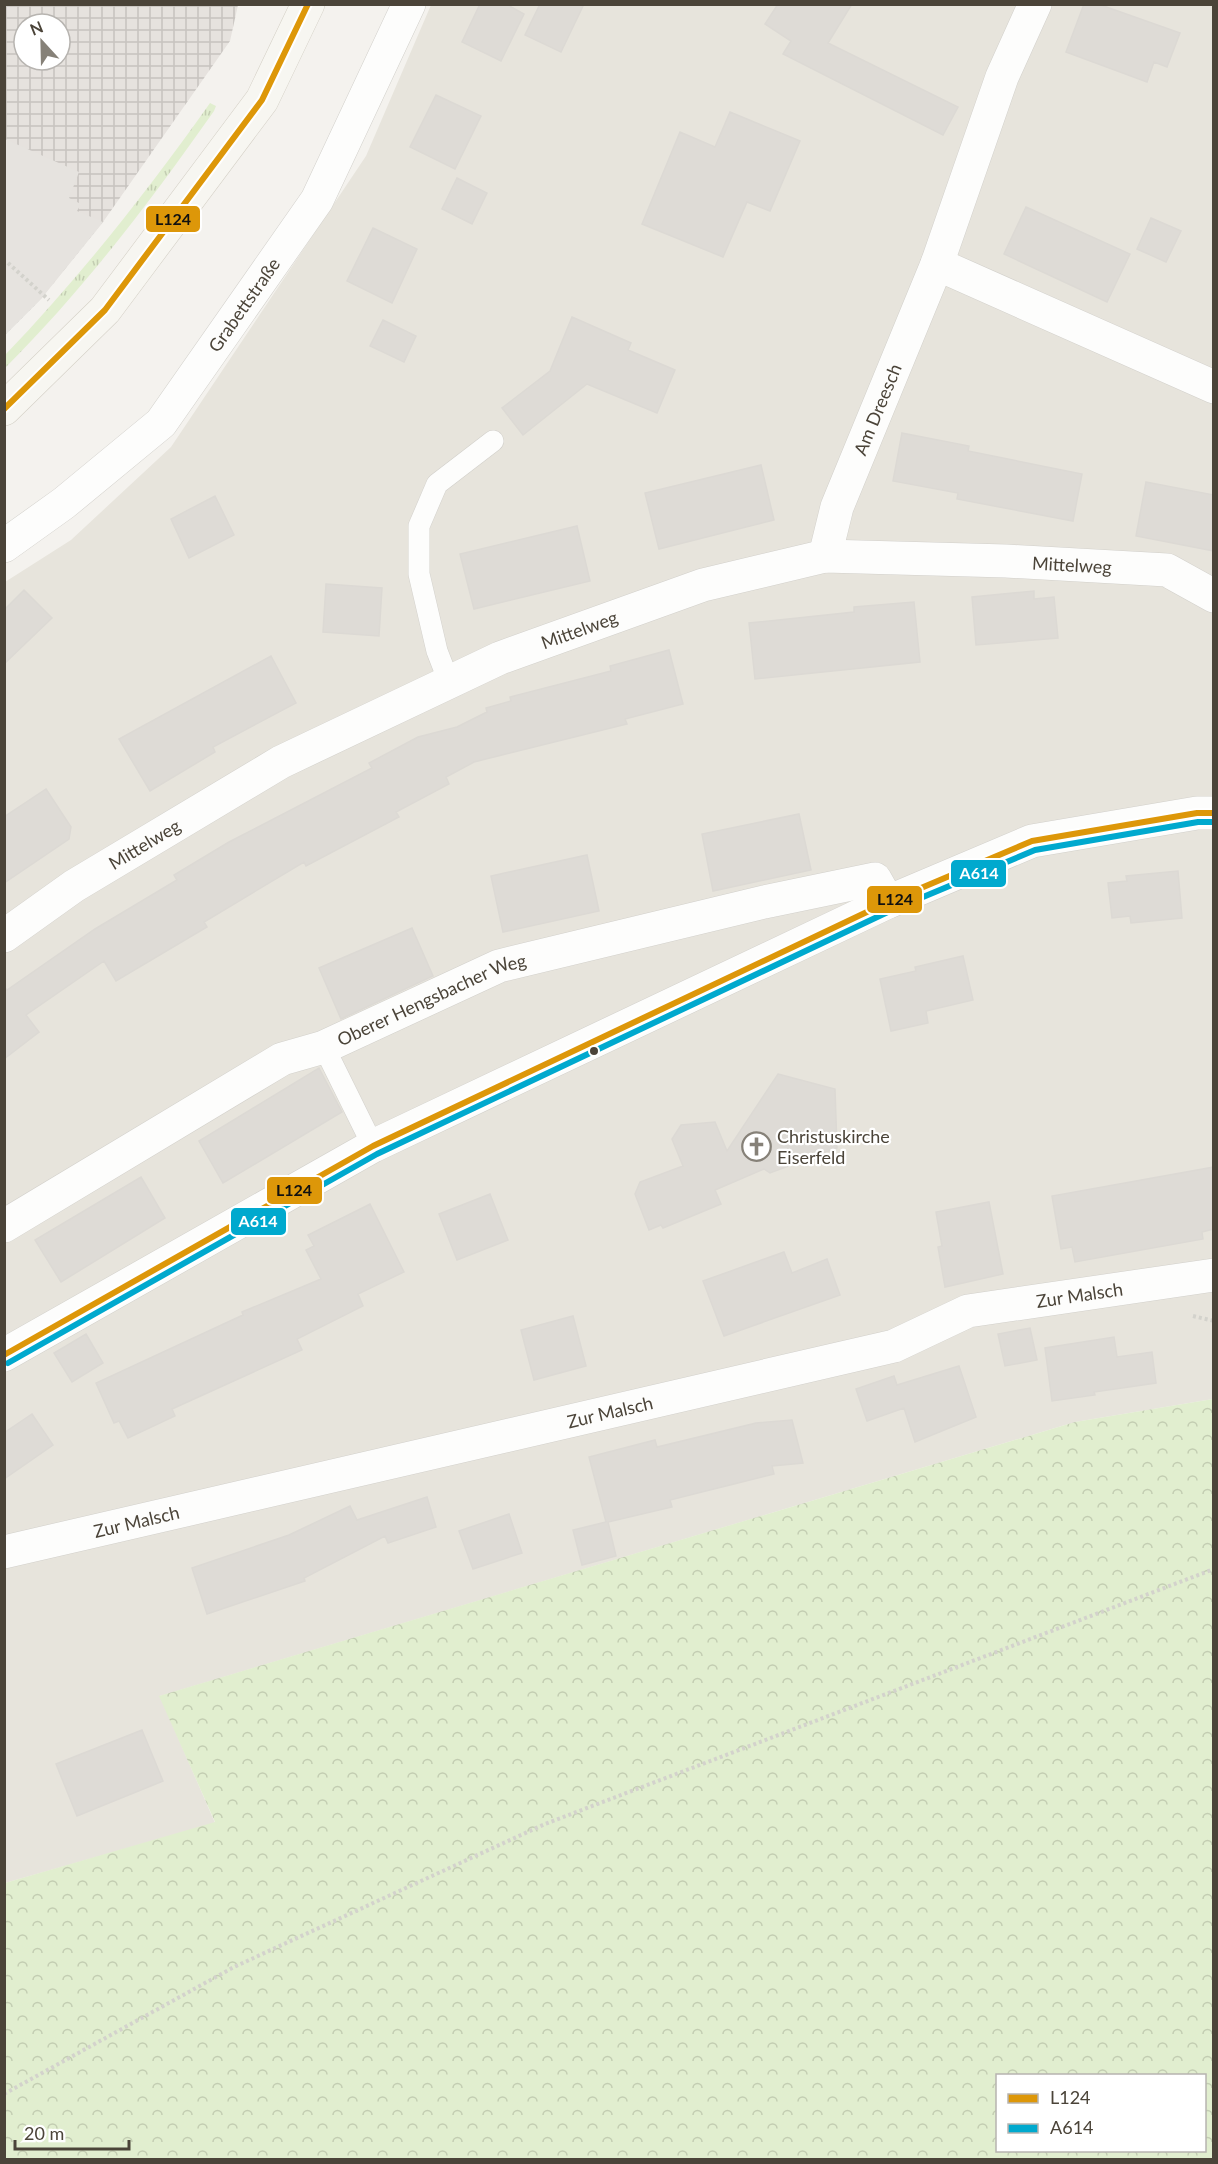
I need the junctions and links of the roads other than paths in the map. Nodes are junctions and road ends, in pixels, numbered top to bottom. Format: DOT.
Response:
graph roads {
  1 [pos="308,4"];
  2 [pos="409,4"];
  3 [pos="1035,4"];
  4 [pos="937,264"];
  5 [pos="1214,387"];
  6 [pos="4,409"];
  7 [pos="493,441"];
  8 [pos="4,546"];
  9 [pos="825,556"];
  10 [pos="1214,596"];
  11 [pos="449,682"];
  12 [pos="1214,813"];
  13 [pos="888,902"];
  14 [pos="4,936"];
  15 [pos="324,1047"];
  16 [pos="373,1146"];
  17 [pos="4,1226"];
  18 [pos="1214,1275"];
  19 [pos="4,1355"];
  20 [pos="4,1552"];
  1 -- 6 [label="main road"];
  2 -- 8 [label="street, Grabettstraße"];
  3 -- 4 [label="street, Am Dreesch"];
  4 -- 5 [label="street"];
  4 -- 9 [label="street, Am Dreesch"];
  7 -- 11 [label="lane"];
  9 -- 10 [label="street, Mittelweg"];
  9 -- 11 [label="street, Mittelweg"];
  11 -- 14 [label="street, Mittelweg"];
  12 -- 13 [label="street"];
  13 -- 15 [label="street, Oberer Hengsbacher Weg"];
  13 -- 16 [label="street"];
  15 -- 16 [label="lane"];
  15 -- 17 [label="street, Oberer Hengsbacher Weg"];
  16 -- 19 [label="street"];
  18 -- 20 [label="street, Zur Malsch"];
}
